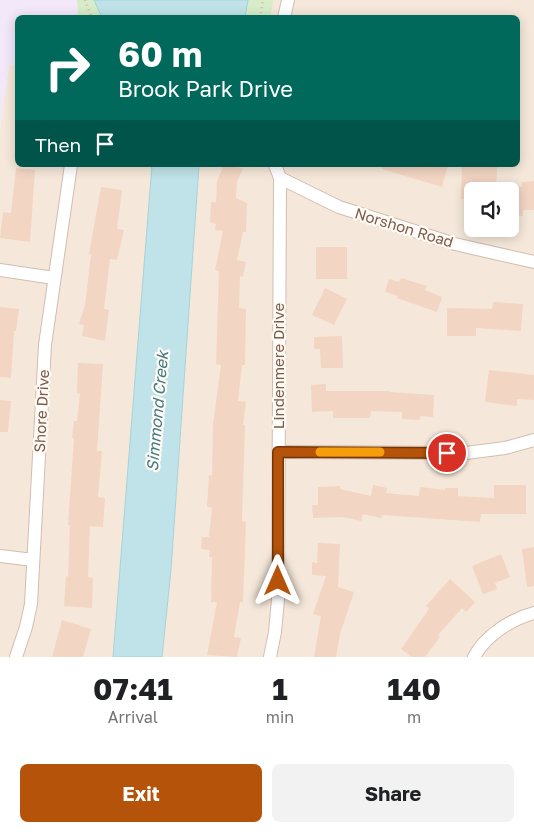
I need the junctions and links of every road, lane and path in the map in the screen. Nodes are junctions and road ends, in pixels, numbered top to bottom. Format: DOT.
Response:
graph roads {
  1 [pos="86,0"];
  2 [pos="264,0"];
  3 [pos="288,0"];
  4 [pos="91,15"];
  5 [pos="261,15"];
  6 [pos="285,15"];
  7 [pos="71,167"];
  8 [pos="276,167"];
  9 [pos="280,178"];
  10 [pos="534,262"];
  11 [pos="0,270"];
  12 [pos="54,278"];
  13 [pos="534,440"];
  14 [pos="278,452"];
  15 [pos="0,556"];
  16 [pos="33,560"];
  17 [pos="534,613"];
  18 [pos="16,657"];
  19 [pos="270,657"];
  20 [pos="474,657"];
  1 -- 4 [label="path"];
  2 -- 5 [label="path"];
  3 -- 6 [label="street"];
  7 -- 12 [label="street, Shore Drive"];
  8 -- 9 [label="street, Lindenmere Drive"];
  9 -- 10 [label="street, Norshon Road"];
  9 -- 14 [label="street, Lindenmere Drive"];
  11 -- 12 [label="street"];
  12 -- 16 [label="street, Shore Drive"];
  13 -- 14 [label="street"];
  14 -- 19 [label="street, Lindenmere Drive"];
  15 -- 16 [label="street"];
  16 -- 18 [label="street, Shore Drive"];
  17 -- 20 [label="street"];
}
